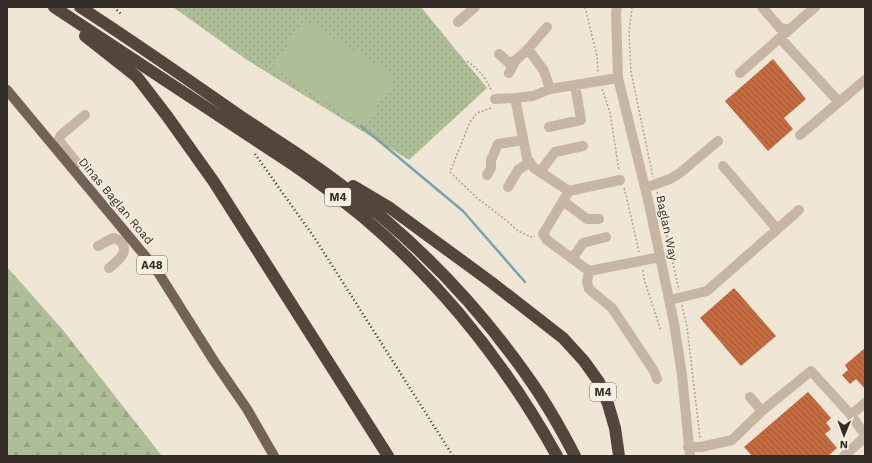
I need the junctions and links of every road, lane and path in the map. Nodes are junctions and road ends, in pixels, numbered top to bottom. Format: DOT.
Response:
graph roads {
  1 [pos="54,7"];
  2 [pos="80,7"];
  3 [pos="475,7"];
  4 [pos="585,7"];
  5 [pos="617,7"];
  6 [pos="632,7"];
  7 [pos="762,7"];
  8 [pos="815,7"];
  9 [pos="459,17"];
  10 [pos="547,27"];
  11 [pos="789,30"];
  12 [pos="780,38"];
  13 [pos="528,49"];
  14 [pos="499,54"];
  15 [pos="516,60"];
  16 [pos="467,61"];
  17 [pos="509,73"];
  18 [pos="740,73"];
  19 [pos="618,78"];
  20 [pos="865,80"];
  21 [pos="599,81"];
  22 [pos="575,85"];
  23 [pos="550,89"];
  24 [pos="7,90"];
  25 [pos="515,98"];
  26 [pos="495,99"];
  27 [pos="839,102"];
  28 [pos="85,115"];
  29 [pos="549,127"];
  30 [pos="800,135"];
  31 [pos="523,140"];
  32 [pos="718,141"];
  33 [pos="583,146"];
  34 [pos="301,156"];
  35 [pos="530,162"];
  36 [pos="723,166"];
  37 [pos="72,168"];
  38 [pos="540,172"];
  39 [pos="487,175"];
  40 [pos="620,180"];
  41 [pos="655,184"];
  42 [pos="508,187"];
  43 [pos="645,188"];
  44 [pos="569,191"];
  45 [pos="563,201"];
  46 [pos="799,210"];
  47 [pos="599,219"];
  48 [pos="777,229"];
  49 [pos="606,237"];
  50 [pos="124,239"];
  51 [pos="98,246"];
  52 [pos="660,257"];
  53 [pos="572,259"];
  54 [pos="642,261"];
  55 [pos="109,268"];
  56 [pos="589,271"];
  57 [pos="681,298"];
  58 [pos="670,300"];
  59 [pos="661,331"];
  60 [pos="657,379"];
  61 [pos="750,397"];
  62 [pos="865,403"];
  63 [pos="762,411"];
  64 [pos="851,415"];
  65 [pos="865,436"];
  66 [pos="701,447"];
  67 [pos="689,451"];
  68 [pos="274,456"];
  69 [pos="388,456"];
  70 [pos="557,456"];
  71 [pos="575,456"];
  72 [pos="619,456"];
  73 [pos="844,456"];
  1 -- 69 [label="highway, M4"];
  1 -- 70 [label="highway, M4"];
  2 -- 34 [label="highway, M4"];
  3 -- 9 [label="street"];
  4 -- 21 [label="path"];
  5 -- 19 [label="street, Baglan Way"];
  6 -- 41 [label="path"];
  7 -- 11 [label="street"];
  8 -- 11 [label="street"];
  10 -- 13 [label="street"];
  11 -- 12 [label="street"];
  12 -- 18 [label="street"];
  12 -- 27 [label="street"];
  13 -- 15 [label="street"];
  13 -- 23 [label="street"];
  14 -- 15 [label="street"];
  15 -- 17 [label="street"];
  16 -- 26 [label="path"];
  19 -- 21 [label="street"];
  19 -- 43 [label="street, Baglan Way"];
  20 -- 27 [label="street"];
  21 -- 22 [label="street"];
  21 -- 40 [label="path"];
  22 -- 23 [label="street"];
  22 -- 29 [label="street"];
  23 -- 25 [label="street"];
  24 -- 37 [label="main road, Dinas Baglan Road / A48"];
  25 -- 26 [label="street"];
  25 -- 31 [label="street"];
  27 -- 30 [label="street"];
  28 -- 37 [label="street"];
  31 -- 35 [label="street"];
  31 -- 39 [label="street"];
  32 -- 41 [label="street"];
  33 -- 38 [label="street"];
  34 -- 71 [label="highway, M4"];
  34 -- 72 [label="highway, M4"];
  35 -- 38 [label="street"];
  35 -- 42 [label="street"];
  36 -- 48 [label="street"];
  37 -- 50 [label="main road, Dinas Baglan Road / A48"];
  38 -- 44 [label="street"];
  40 -- 44 [label="street"];
  40 -- 54 [label="path"];
  41 -- 43 [label="street"];
  41 -- 57 [label="path"];
  43 -- 52 [label="street, Baglan Way"];
  44 -- 45 [label="street"];
  45 -- 47 [label="street"];
  45 -- 53 [label="street"];
  46 -- 48 [label="street"];
  48 -- 57 [label="street"];
  49 -- 53 [label="street"];
  50 -- 51 [label="street"];
  50 -- 55 [label="street"];
  50 -- 68 [label="main road, Dinas Baglan Road / A48"];
  52 -- 54 [label="street"];
  52 -- 58 [label="street, Baglan Way"];
  53 -- 56 [label="street"];
  54 -- 56 [label="street"];
  54 -- 59 [label="path"];
  56 -- 60 [label="street"];
  57 -- 58 [label="street"];
  57 -- 66 [label="path"];
  58 -- 67 [label="street, Baglan Way"];
  61 -- 63 [label="street"];
  62 -- 64 [label="street"];
  63 -- 64 [label="street"];
  63 -- 66 [label="street"];
  64 -- 65 [label="street"];
  65 -- 73 [label="street"];
  66 -- 67 [label="street"];
}
